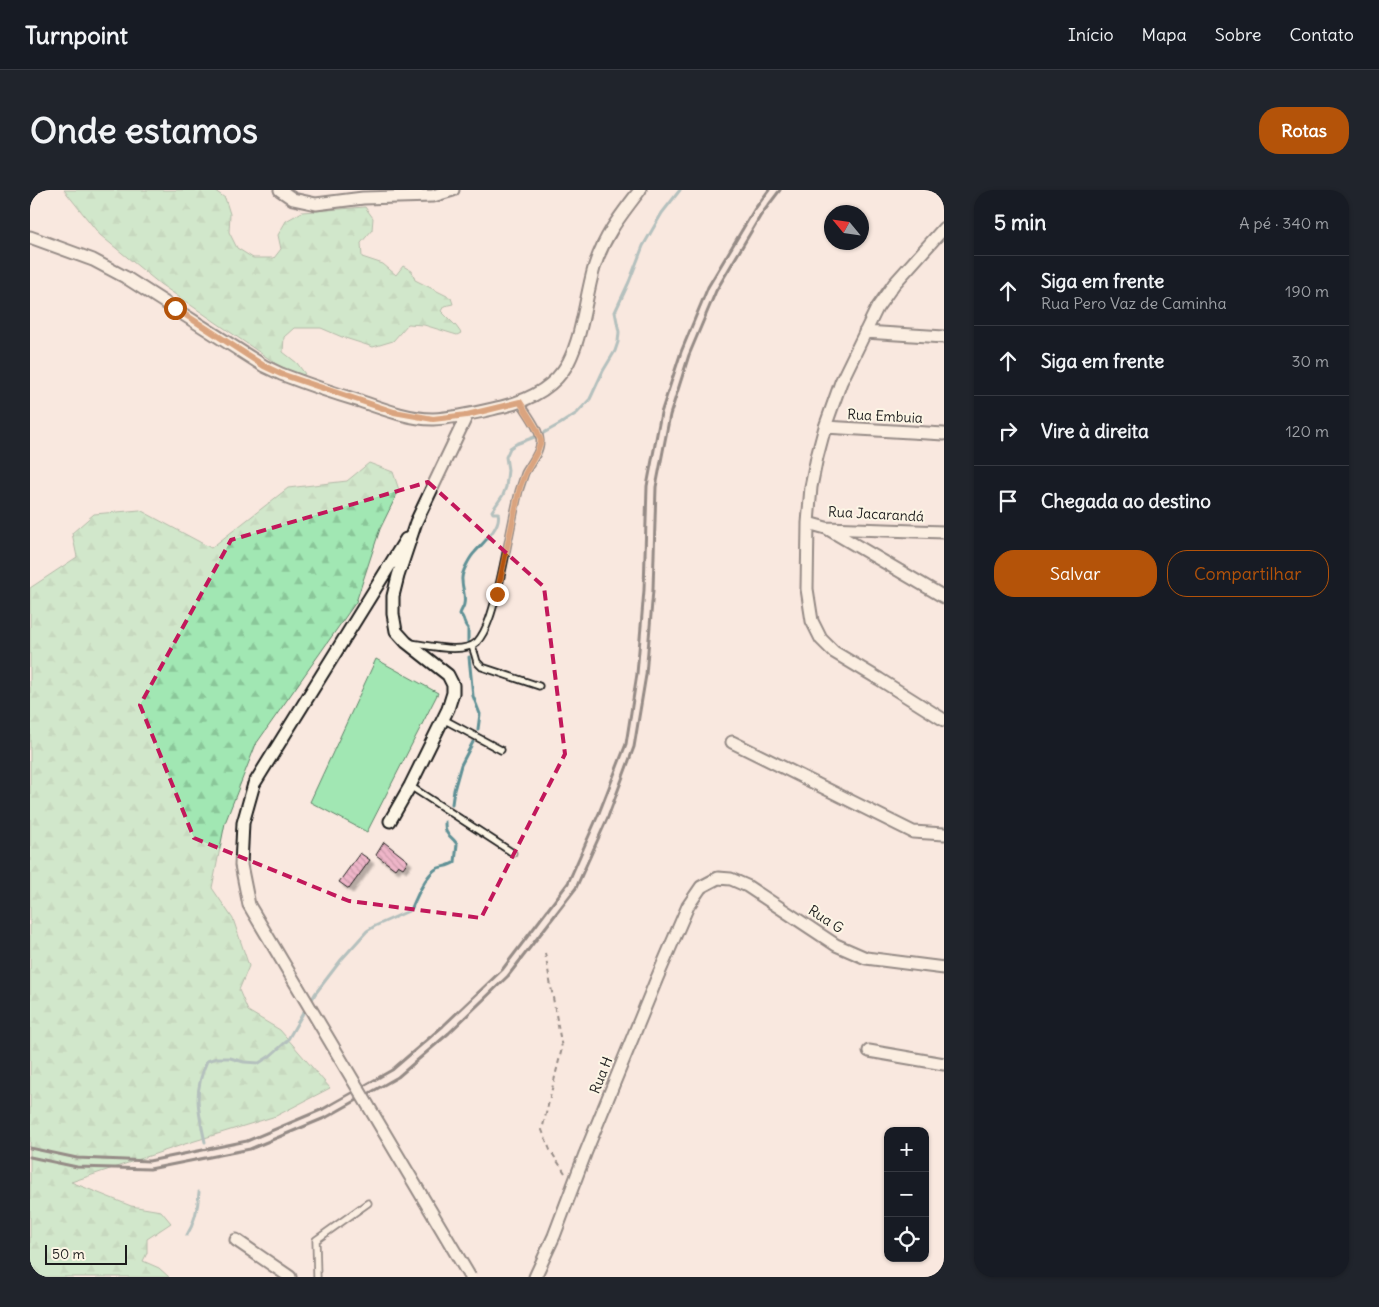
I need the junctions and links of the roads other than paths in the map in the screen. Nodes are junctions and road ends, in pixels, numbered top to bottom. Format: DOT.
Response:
graph roads {
  1 [pos="280,190"];
  2 [pos="453,190"];
  3 [pos="640,190"];
  4 [pos="366,194"];
  5 [pos="943,230"];
  6 [pos="30,237"];
  7 [pos="865,332"];
  8 [pos="944,336"];
  9 [pos="520,402"];
  10 [pos="467,415"];
  11 [pos="825,427"];
  12 [pos="944,434"];
  13 [pos="416,522"];
  14 [pos="808,523"];
  15 [pos="826,528"];
  16 [pos="944,532"];
  17 [pos="944,597"];
  18 [pos="406,642"];
  19 [pos="472,646"];
  20 [pos="539,686"];
  21 [pos="443,719"];
  22 [pos="944,720"];
  23 [pos="732,742"];
  24 [pos="500,750"];
  25 [pos="410,786"];
  26 [pos="390,822"];
  27 [pos="944,834"];
  28 [pos="513,853"];
  29 [pos="702,887"];
  30 [pos="944,968"];
  31 [pos="869,1051"];
  32 [pos="944,1064"];
  33 [pos="368,1203"];
  34 [pos="236,1240"];
  35 [pos="290,1277"];
  36 [pos="317,1277"];
  37 [pos="470,1277"];
  38 [pos="535,1277"];
  1 -- 4 [label="street"];
  2 -- 4 [label="street"];
  3 -- 9 [label="street"];
  5 -- 7 [label="street"];
  6 -- 10 [label="street"];
  7 -- 8 [label="street"];
  7 -- 11 [label="street"];
  9 -- 10 [label="street"];
  9 -- 19 [label="lane"];
  10 -- 13 [label="street"];
  11 -- 12 [label="street, Rua Embuia"];
  11 -- 14 [label="street"];
  13 -- 18 [label="street"];
  13 -- 37 [label="street, bridge"];
  14 -- 15 [label="street, Rua Jacarandá"];
  14 -- 22 [label="street"];
  15 -- 16 [label="street, Rua Jacarandá"];
  15 -- 17 [label="street"];
  18 -- 19 [label="lane"];
  18 -- 21 [label="street"];
  19 -- 20 [label="lane"];
  21 -- 24 [label="lane"];
  21 -- 25 [label="street"];
  23 -- 27 [label="street"];
  25 -- 26 [label="street"];
  25 -- 28 [label="lane"];
  29 -- 30 [label="street, Rua G"];
  29 -- 38 [label="street, Rua H"];
  31 -- 32 [label="street"];
  33 -- 36 [label="lane"];
  34 -- 35 [label="street"];
}
